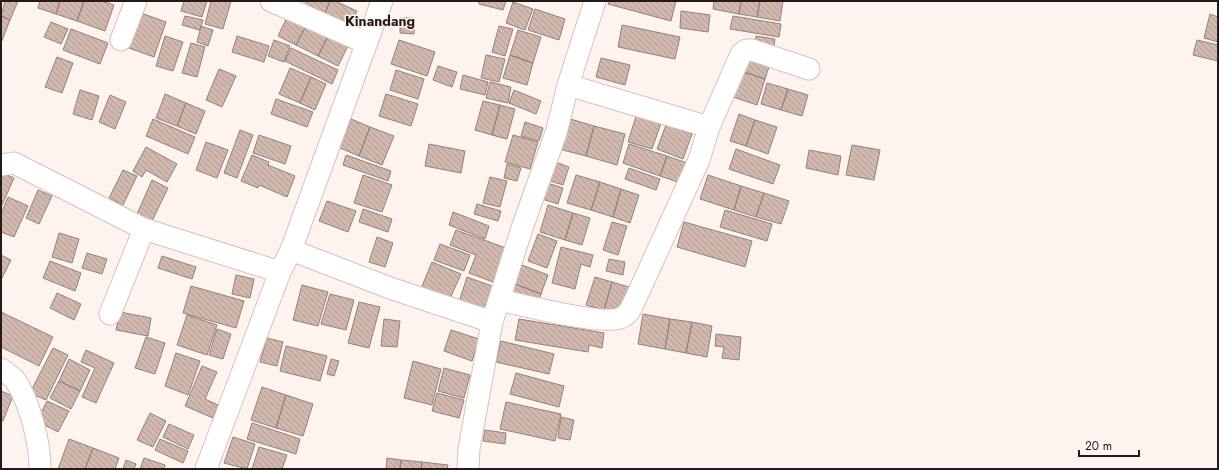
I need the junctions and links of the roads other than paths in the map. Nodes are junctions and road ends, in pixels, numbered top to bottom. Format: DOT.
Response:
graph roads {
  1 [pos="136,1"];
  2 [pos="271,1"];
  3 [pos="382,1"];
  4 [pos="595,1"];
  5 [pos="121,40"];
  6 [pos="366,43"];
  7 [pos="809,69"];
  8 [pos="568,85"];
  9 [pos="709,127"];
  10 [pos="1,165"];
  11 [pos="144,229"];
  12 [pos="291,250"];
  13 [pos="280,272"];
  14 [pos="500,300"];
  15 [pos="110,314"];
  16 [pos="492,322"];
  17 [pos="1,368"];
  18 [pos="40,469"];
  19 [pos="206,469"];
  20 [pos="468,469"];
  1 -- 5 [label="street"];
  2 -- 6 [label="street"];
  3 -- 6 [label="street"];
  4 -- 8 [label="street"];
  6 -- 12 [label="street"];
  7 -- 9 [label="street"];
  8 -- 9 [label="street"];
  8 -- 14 [label="street"];
  9 -- 14 [label="street"];
  10 -- 11 [label="street"];
  11 -- 13 [label="street"];
  11 -- 15 [label="street"];
  12 -- 13 [label="street"];
  12 -- 16 [label="street"];
  13 -- 19 [label="street"];
  14 -- 16 [label="street"];
  16 -- 20 [label="street"];
  17 -- 18 [label="street"];
}
